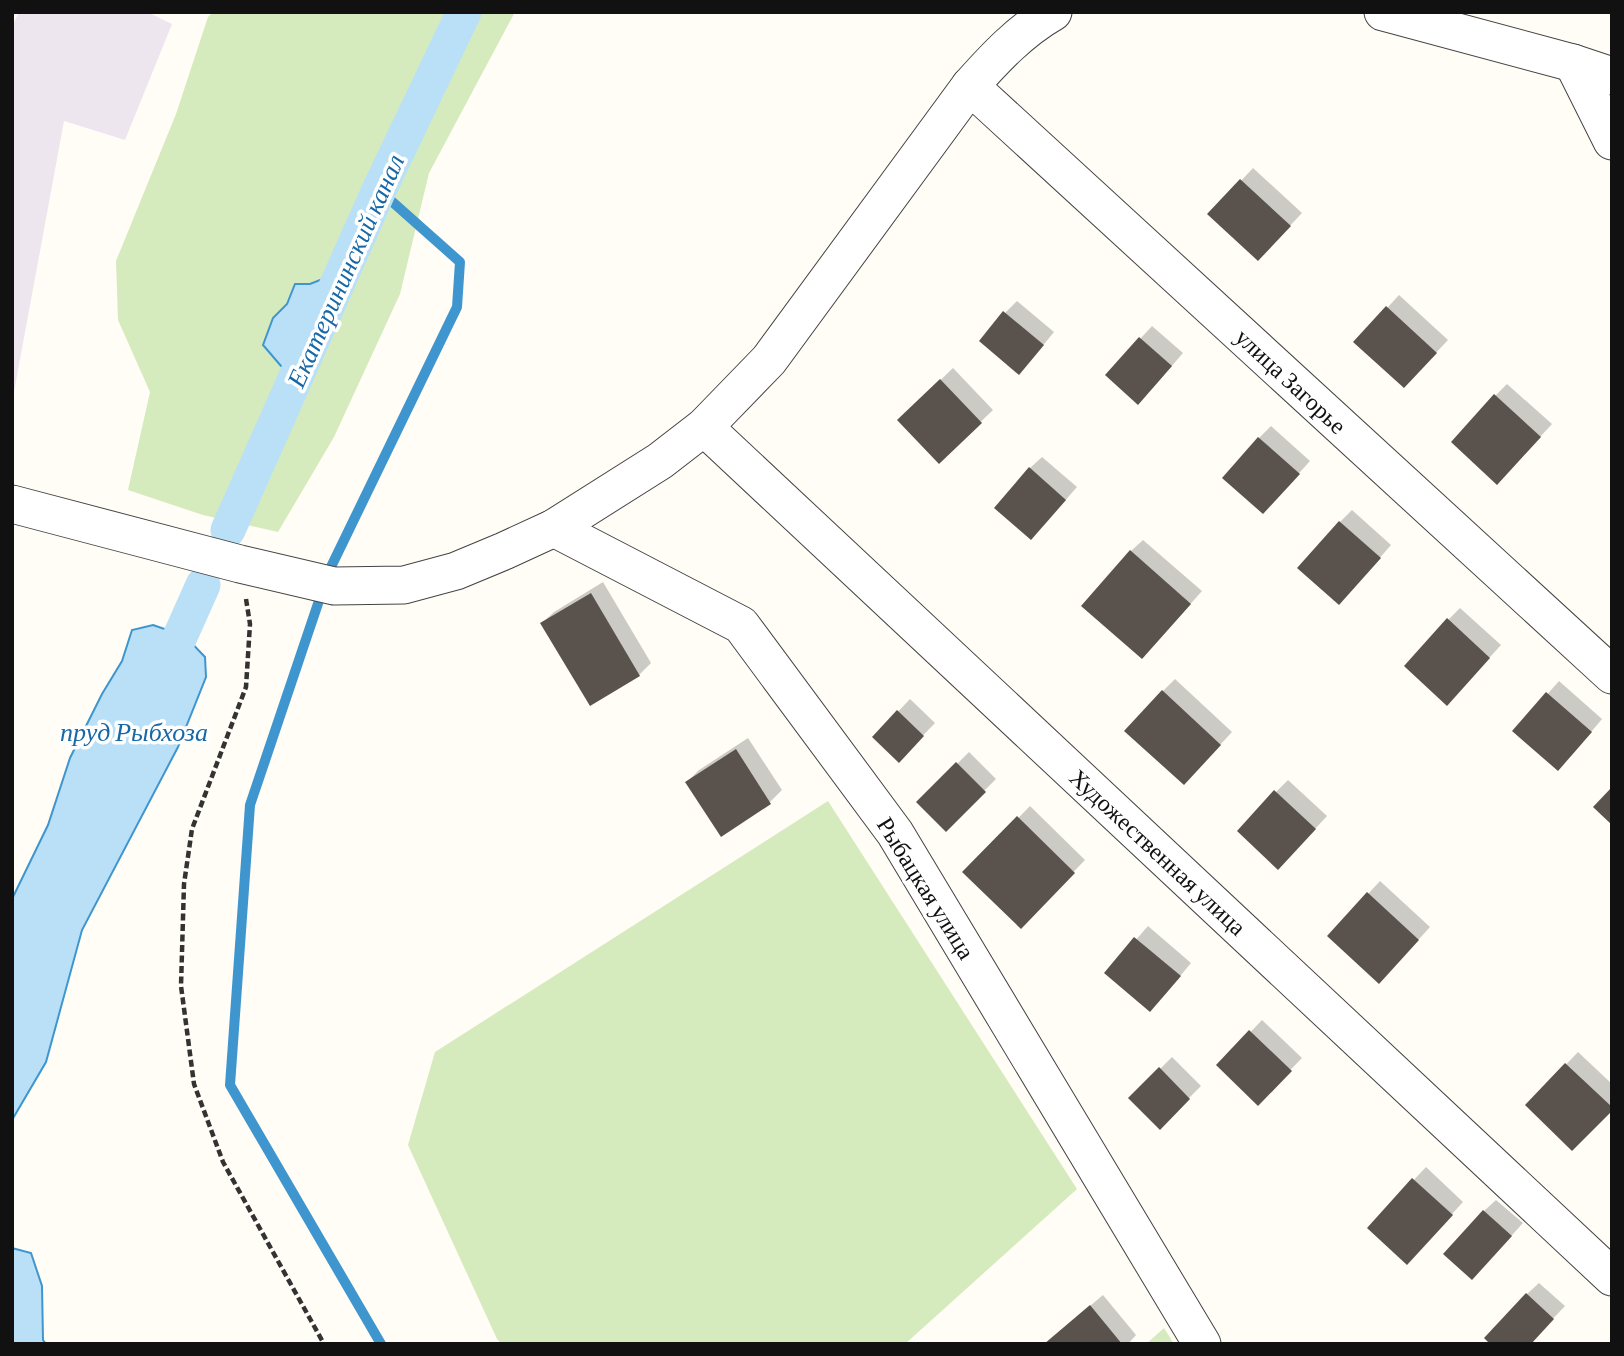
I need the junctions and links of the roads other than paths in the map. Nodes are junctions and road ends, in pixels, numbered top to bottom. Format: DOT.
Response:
graph roads {
  1 [pos="1053,12"];
  2 [pos="1383,12"];
  3 [pos="1573,63"];
  4 [pos="1612,76"];
  5 [pos="970,86"];
  6 [pos="1612,141"];
  7 [pos="704,427"];
  8 [pos="12,504"];
  9 [pos="555,528"];
  10 [pos="1612,675"];
  11 [pos="1612,1277"];
  12 [pos="1202,1344"];
  1 -- 5 [label="street"];
  2 -- 3 [label="street"];
  3 -- 4 [label="street"];
  3 -- 6 [label="street"];
  5 -- 7 [label="street"];
  5 -- 10 [label="street, улица Загорье"];
  7 -- 9 [label="street"];
  7 -- 11 [label="street, Художественная улица"];
  8 -- 9 [label="street"];
  9 -- 12 [label="street, Рыбацкая улица"];
}
